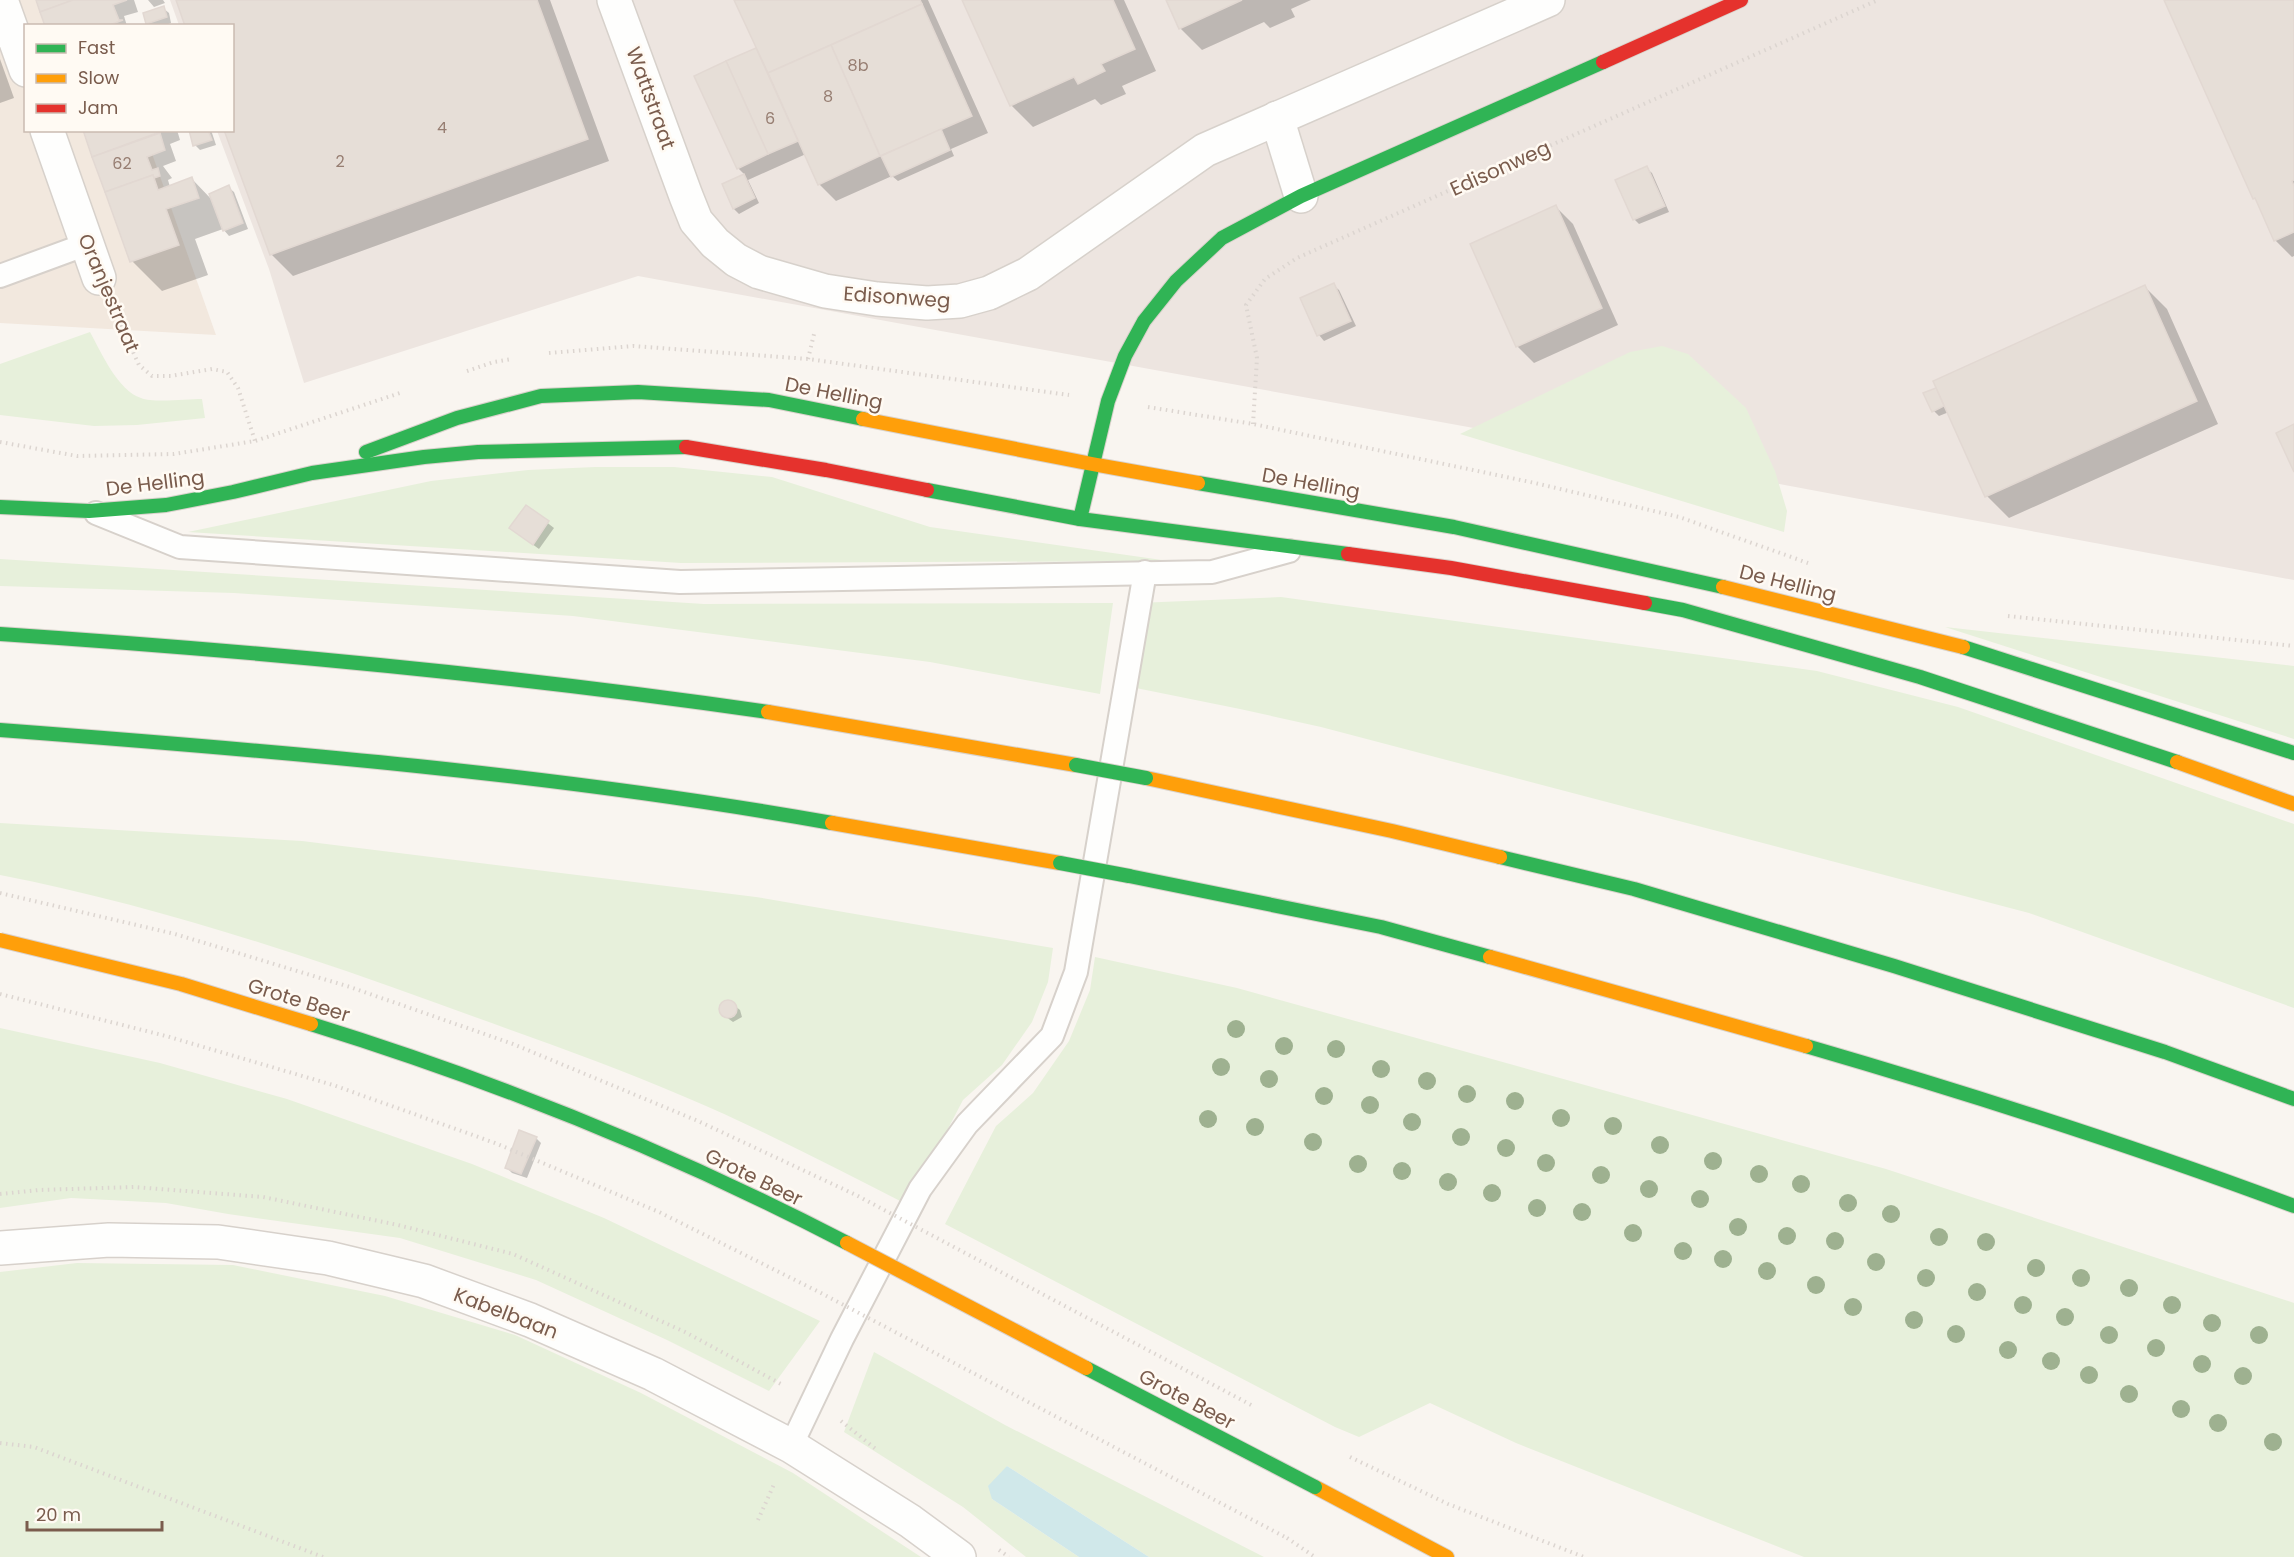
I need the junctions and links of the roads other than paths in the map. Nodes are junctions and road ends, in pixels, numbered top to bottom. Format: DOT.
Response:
graph roads {
  1 [pos="1,0"];
  2 [pos="614,0"];
  3 [pos="1548,0"];
  4 [pos="1741,0"];
  5 [pos="24,64"];
  6 [pos="1276,118"];
  7 [pos="48,132"];
  8 [pos="1301,195"];
  9 [pos="686,196"];
  10 [pos="87,244"];
  11 [pos="0,276"];
  12 [pos="99,278"];
  13 [pos="1092,464"];
  14 [pos="312,473"];
  15 [pos="0,507"];
  16 [pos="89,511"];
  17 [pos="1080,519"];
  18 [pos="1302,548"];
  19 [pos="1145,572"];
  20 [pos="0,634"];
  21 [pos="0,730"];
  22 [pos="2294,753"];
  23 [pos="2294,804"];
  24 [pos="0,940"];
  25 [pos="2294,1099"];
  26 [pos="2294,1206"];
  27 [pos="0,1248"];
  28 [pos="791,1446"];
  29 [pos="959,1557"];
  30 [pos="1447,1557"];
  1 -- 5 [label="street"];
  2 -- 9 [label="street, Wattstraat"];
  3 -- 6 [label="street, Edisonweg"];
  4 -- 8 [label="main road"];
  6 -- 8 [label="street"];
  6 -- 9 [label="street, Edisonweg"];
  7 -- 10 [label="street, Oranjestraat"];
  8 -- 13 [label="main road"];
  10 -- 11 [label="lane"];
  10 -- 12 [label="street, Oranjestraat"];
  13 -- 14 [label="main road, De Helling"];
  13 -- 17 [label="main road"];
  13 -- 22 [label="main road, De Helling"];
  14 -- 16 [label="main road, De Helling"];
  14 -- 17 [label="main road, De Helling"];
  15 -- 16 [label="main road, De Helling"];
  16 -- 19 [label="lane"];
  17 -- 18 [label="main road, De Helling"];
  18 -- 19 [label="lane"];
  18 -- 23 [label="main road, De Helling"];
  19 -- 28 [label="lane"];
  20 -- 25 [label="main road, bridge"];
  21 -- 26 [label="main road, bridge"];
  24 -- 30 [label="main road, Grote Beer, bridge"];
  27 -- 28 [label="street, Kabelbaan"];
  28 -- 29 [label="street, Kabelbaan"];
}
